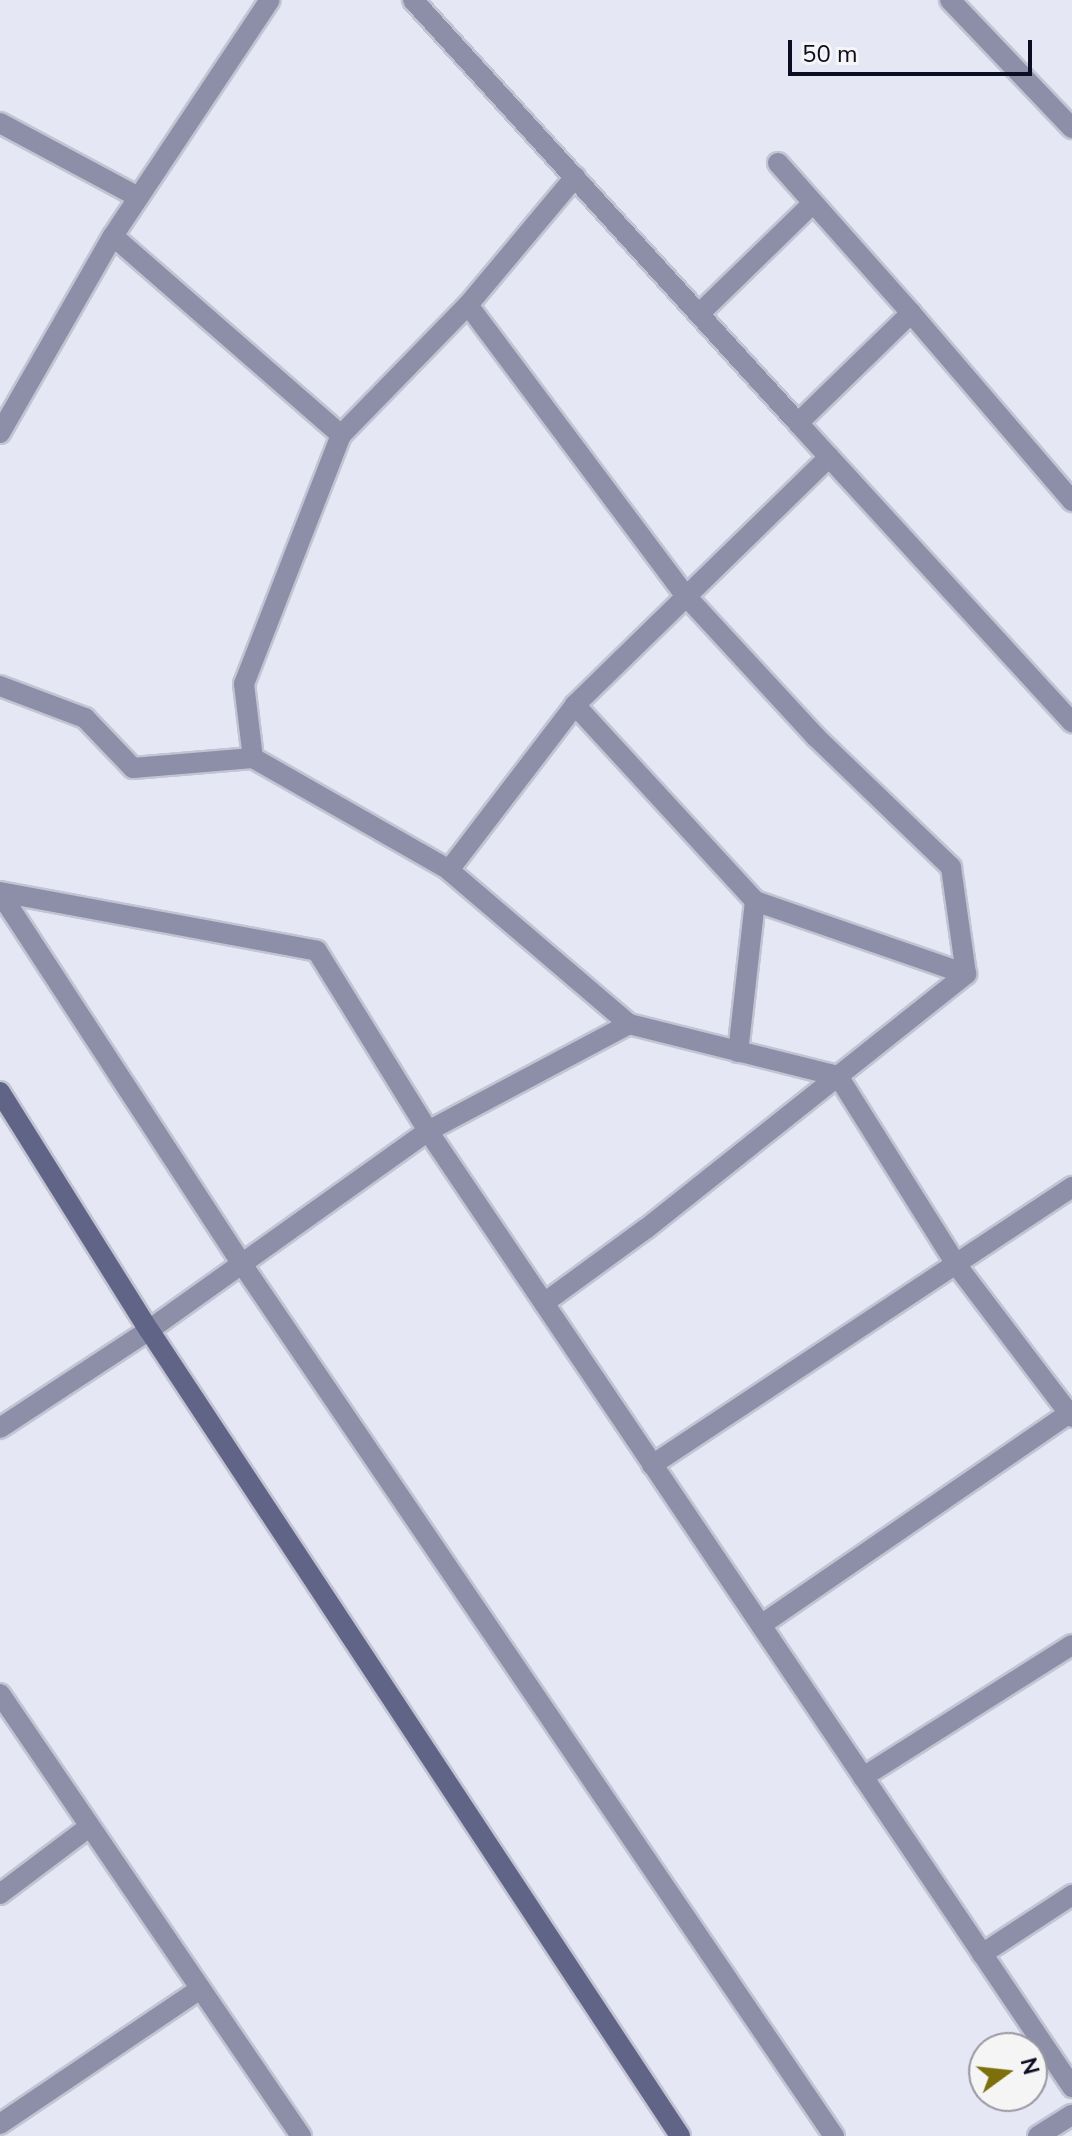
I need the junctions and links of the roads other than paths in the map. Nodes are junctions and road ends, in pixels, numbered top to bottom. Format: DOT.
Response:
graph roads {
  1 [pos="270,0"];
  2 [pos="413,0"];
  3 [pos="950,0"];
  4 [pos="0,123"];
  5 [pos="1072,128"];
  6 [pos="778,163"];
  7 [pos="575,177"];
  8 [pos="138,197"];
  9 [pos="813,203"];
  10 [pos="113,236"];
  11 [pos="468,305"];
  12 [pos="911,313"];
  13 [pos="699,314"];
  14 [pos="798,423"];
  15 [pos="0,433"];
  16 [pos="341,435"];
  17 [pos="829,457"];
  18 [pos="1072,501"];
  19 [pos="685,595"];
  20 [pos="0,686"];
  21 [pos="575,705"];
  22 [pos="1072,722"];
  23 [pos="253,758"];
  24 [pos="449,870"];
  25 [pos="0,892"];
  26 [pos="755,901"];
  27 [pos="966,974"];
  28 [pos="629,1024"];
  29 [pos="738,1052"];
  30 [pos="838,1076"];
  31 [pos="0,1092"];
  32 [pos="428,1131"];
  33 [pos="1072,1187"];
  34 [pos="242,1264"];
  35 [pos="958,1267"];
  36 [pos="544,1303"];
  37 [pos="149,1330"];
  38 [pos="1071,1414"];
  39 [pos="0,1428"];
  40 [pos="652,1465"];
  41 [pos="761,1625"];
  42 [pos="1072,1645"];
  43 [pos="0,1694"];
  44 [pos="863,1777"];
  45 [pos="89,1827"];
  46 [pos="0,1894"];
  47 [pos="1072,1895"];
  48 [pos="982,1954"];
  49 [pos="200,1989"];
  50 [pos="1072,2087"];
  51 [pos="1072,2115"];
  52 [pos="0,2124"];
  53 [pos="301,2136"];
  54 [pos="680,2136"];
  55 [pos="834,2136"];
  56 [pos="1038,2136"];
  1 -- 8 [label="street"];
  2 -- 7 [label="street"];
  3 -- 5 [label="street"];
  4 -- 8 [label="street"];
  6 -- 9 [label="street"];
  7 -- 11 [label="street"];
  7 -- 13 [label="street"];
  8 -- 10 [label="street"];
  9 -- 12 [label="street"];
  9 -- 13 [label="street"];
  10 -- 15 [label="street"];
  10 -- 16 [label="street"];
  11 -- 16 [label="street"];
  11 -- 19 [label="street"];
  12 -- 14 [label="street"];
  12 -- 18 [label="street"];
  13 -- 14 [label="street"];
  14 -- 17 [label="street"];
  16 -- 23 [label="street"];
  17 -- 19 [label="street"];
  17 -- 22 [label="street"];
  19 -- 21 [label="street"];
  19 -- 27 [label="street"];
  20 -- 23 [label="street"];
  21 -- 24 [label="street"];
  21 -- 26 [label="street"];
  23 -- 24 [label="street"];
  24 -- 28 [label="street"];
  25 -- 32 [label="street"];
  25 -- 34 [label="street"];
  26 -- 27 [label="street"];
  26 -- 29 [label="street"];
  27 -- 30 [label="street"];
  28 -- 29 [label="street"];
  28 -- 32 [label="street"];
  29 -- 30 [label="street"];
  30 -- 35 [label="street"];
  30 -- 36 [label="street"];
  31 -- 37 [label="street"];
  32 -- 34 [label="street"];
  32 -- 36 [label="street"];
  33 -- 35 [label="street"];
  34 -- 37 [label="street"];
  34 -- 55 [label="street"];
  35 -- 38 [label="street"];
  35 -- 40 [label="street"];
  36 -- 40 [label="street"];
  37 -- 39 [label="street"];
  37 -- 54 [label="street"];
  38 -- 41 [label="street"];
  40 -- 41 [label="street"];
  41 -- 44 [label="street"];
  42 -- 44 [label="street"];
  43 -- 45 [label="street"];
  44 -- 48 [label="street"];
  45 -- 46 [label="street"];
  45 -- 49 [label="street"];
  47 -- 48 [label="street"];
  48 -- 50 [label="street"];
  49 -- 52 [label="street"];
  49 -- 53 [label="street"];
  51 -- 56 [label="street"];
}
